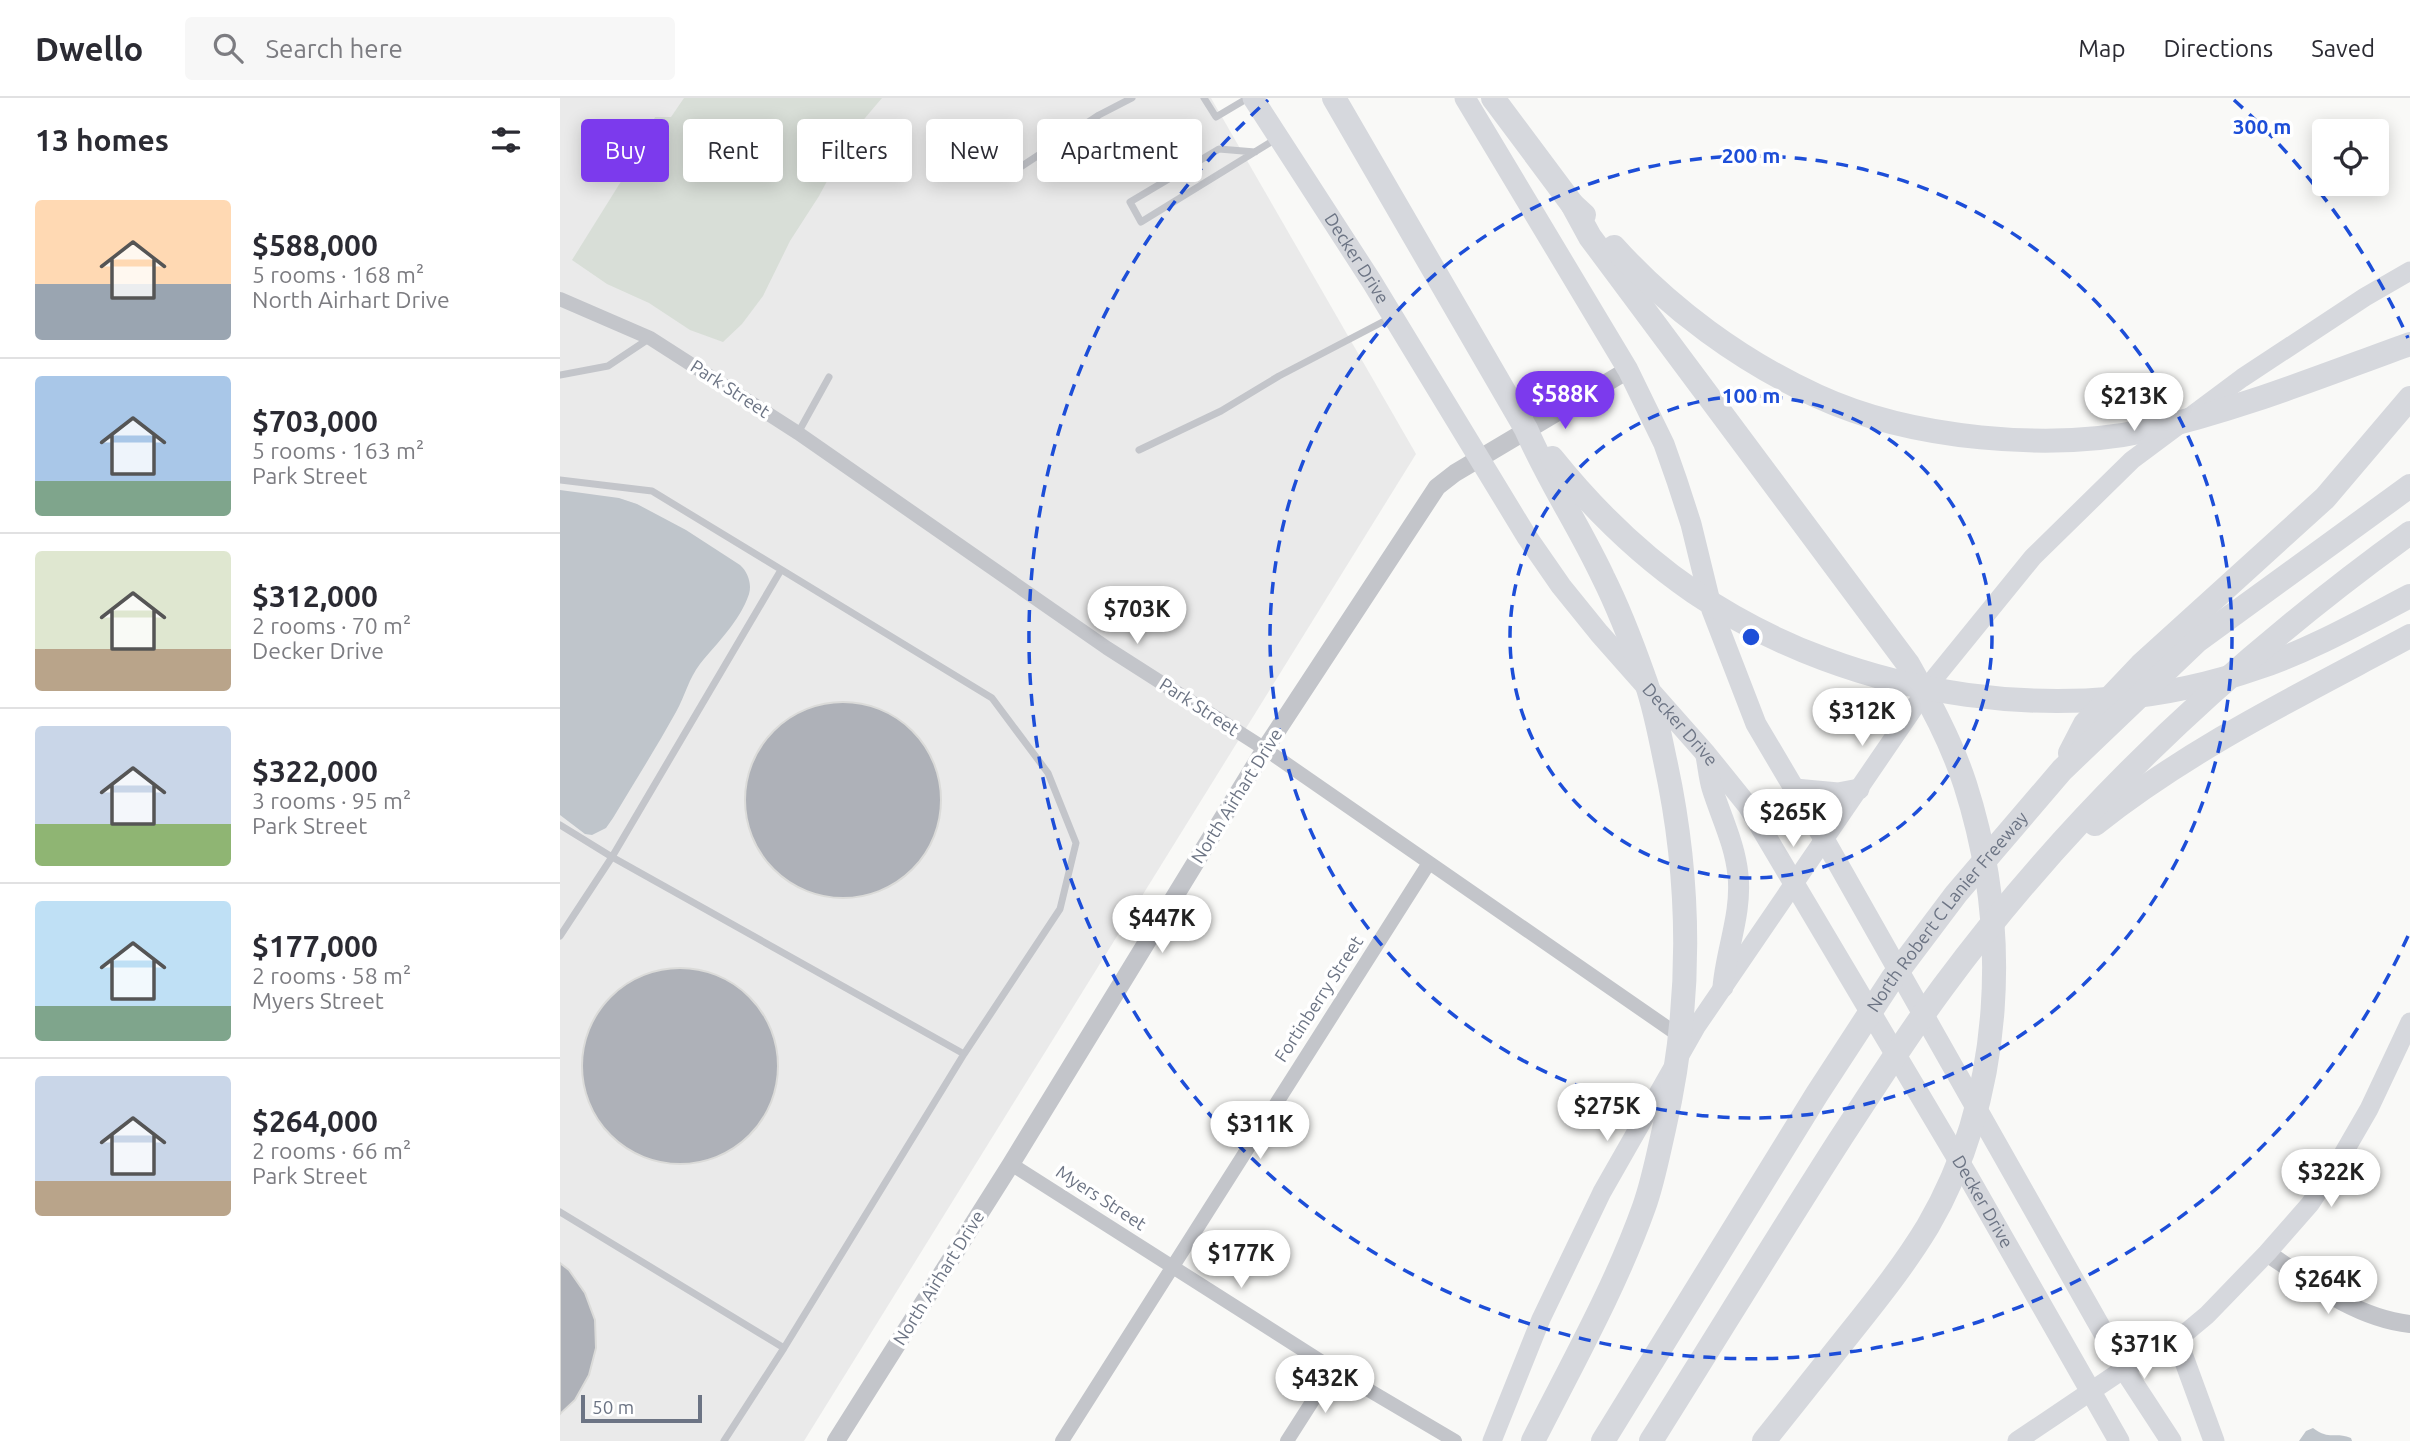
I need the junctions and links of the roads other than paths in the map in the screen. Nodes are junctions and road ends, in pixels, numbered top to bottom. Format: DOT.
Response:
graph roads {
  1 [pos="1132,98"];
  2 [pos="1203,98"];
  3 [pos="1250,98"];
  4 [pos="1334,98"];
  5 [pos="1465,98"];
  6 [pos="1493,98"];
  7 [pos="1278,139"];
  8 [pos="1255,152"];
  9 [pos="1023,165"];
  10 [pos="1572,204"];
  11 [pos="2410,271"];
  12 [pos="560,299"];
  13 [pos="1392,317"];
  14 [pos="650,338"];
  15 [pos="2410,344"];
  16 [pos="1628,370"];
  17 [pos="560,375"];
  18 [pos="828,377"];
  19 [pos="2410,398"];
  20 [pos="1526,429"];
  21 [pos="798,433"];
  22 [pos="1139,450"];
  23 [pos="1482,460"];
  24 [pos="560,480"];
  25 [pos="2410,486"];
  26 [pos="2410,533"];
  27 [pos="781,570"];
  28 [pos="2410,596"];
  29 [pos="2410,636"];
  30 [pos="1265,750"];
  31 [pos="1706,754"];
  32 [pos="2062,769"];
  33 [pos="1795,789"];
  34 [pos="1859,789"];
  35 [pos="560,825"];
  36 [pos="1825,839"];
  37 [pos="612,857"];
  38 [pos="1429,863"];
  39 [pos="2040,868"];
  40 [pos="1794,882"];
  41 [pos="560,936"];
  42 [pos="1723,987"];
  43 [pos="2410,1022"];
  44 [pos="1688,1042"];
  45 [pos="964,1054"];
  46 [pos="1012,1164"];
  47 [pos="560,1212"];
  48 [pos="2267,1253"];
  49 [pos="1171,1267"];
  50 [pos="2410,1324"];
  51 [pos="2177,1340"];
  52 [pos="784,1348"];
  53 [pos="1333,1369"];
  54 [pos="2124,1369"];
  55 [pos="2091,1392"];
  56 [pos="724,1441"];
  57 [pos="836,1441"];
  58 [pos="1062,1441"];
  59 [pos="1287,1441"];
  60 [pos="1455,1441"];
  61 [pos="1492,1441"];
  62 [pos="1533,1441"];
  63 [pos="1603,1441"];
  64 [pos="1651,1441"];
  65 [pos="1764,1441"];
  66 [pos="2017,1441"];
  67 [pos="2119,1441"];
  68 [pos="2172,1441"];
  69 [pos="2214,1441"];
  1 -- 9 [label="lane"];
  2 -- 3 [label="lane"];
  3 -- 7 [label="main road, Decker Drive"];
  4 -- 20 [label="highway"];
  5 -- 16 [label="main road"];
  6 -- 10 [label="highway"];
  7 -- 8 [label="lane"];
  7 -- 13 [label="main road, Decker Drive"];
  8 -- 8 [label="lane"];
  10 -- 15 [label="highway"];
  10 -- 65 [label="highway"];
  11 -- 34 [label="main road"];
  12 -- 14 [label="street, Park Street"];
  13 -- 22 [label="lane"];
  13 -- 23 [label="main road, Decker Drive"];
  14 -- 17 [label="lane"];
  14 -- 21 [label="street, Park Street"];
  16 -- 23 [label="street, North Airhart Drive"];
  16 -- 33 [label="main road"];
  18 -- 21 [label="lane"];
  19 -- 32 [label="highway"];
  20 -- 28 [label="highway"];
  20 -- 62 [label="highway"];
  21 -- 30 [label="street, Park Street"];
  23 -- 30 [label="street, North Airhart Drive"];
  23 -- 31 [label="main road, Decker Drive"];
  24 -- 27 [label="lane"];
  25 -- 32 [label="highway, North Robert C Lanier Freeway"];
  26 -- 39 [label="highway"];
  27 -- 37 [label="lane"];
  27 -- 45 [label="lane"];
  29 -- 39 [label="highway"];
  30 -- 38 [label="street, Park Street"];
  30 -- 46 [label="street, North Airhart Drive"];
  31 -- 40 [label="main road, Decker Drive"];
  31 -- 42 [label="main road"];
  32 -- 63 [label="highway, North Robert C Lanier Freeway"];
  33 -- 34 [label="main road"];
  33 -- 36 [label="main road"];
  34 -- 36 [label="main road"];
  35 -- 37 [label="lane"];
  36 -- 40 [label="main road"];
  36 -- 54 [label="main road"];
  37 -- 41 [label="lane"];
  37 -- 45 [label="lane"];
  38 -- 44 [label="street, Park Street"];
  38 -- 49 [label="street, Fortinberry Street"];
  39 -- 64 [label="highway"];
  40 -- 42 [label="main road"];
  40 -- 55 [label="main road, Decker Drive"];
  42 -- 44 [label="main road"];
  43 -- 48 [label="main road"];
  44 -- 61 [label="main road"];
  45 -- 52 [label="lane"];
  46 -- 49 [label="street, Myers Street"];
  46 -- 57 [label="street, North Airhart Drive"];
  47 -- 52 [label="lane"];
  48 -- 50 [label="street"];
  48 -- 51 [label="main road"];
  49 -- 53 [label="street, Myers Street"];
  49 -- 58 [label="street, Fortinberry Street"];
  51 -- 54 [label="main road"];
  51 -- 69 [label="main road"];
  52 -- 56 [label="lane"];
  53 -- 59 [label="street"];
  53 -- 60 [label="street, Myers Street"];
  54 -- 55 [label="main road"];
  54 -- 68 [label="main road"];
  55 -- 66 [label="main road"];
  55 -- 67 [label="main road, Decker Drive"];
}
